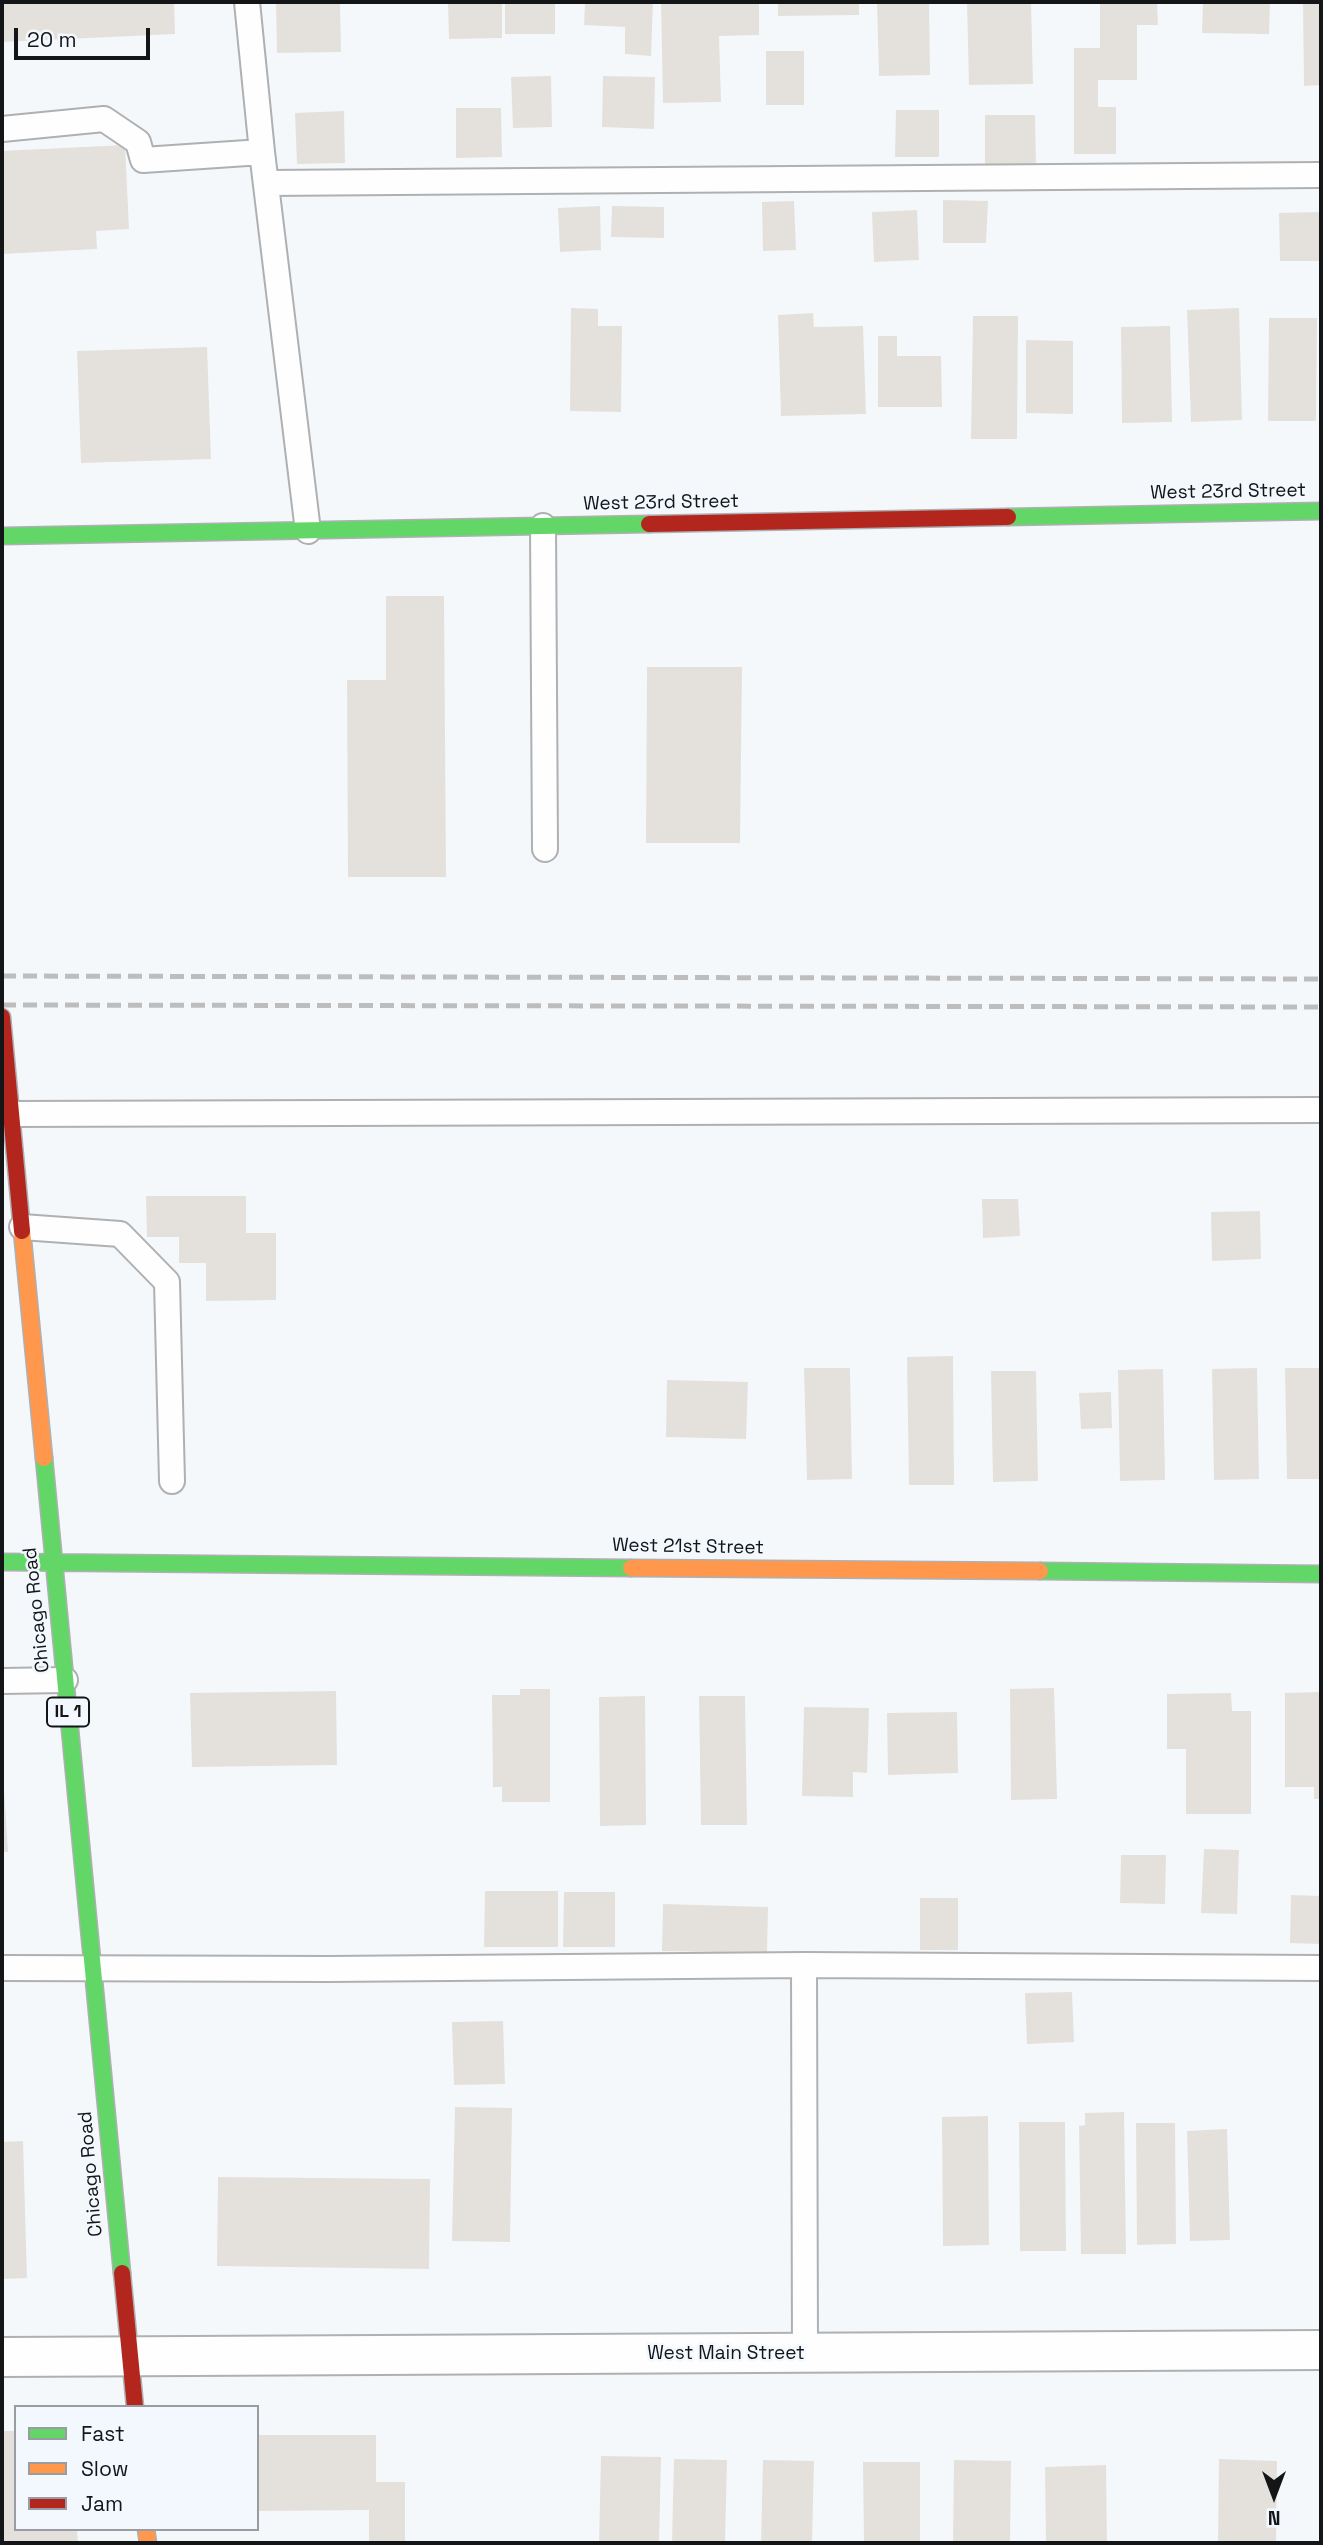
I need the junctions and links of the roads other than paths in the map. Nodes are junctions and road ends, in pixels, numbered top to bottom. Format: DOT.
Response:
graph roads {
  1 [pos="247,2"];
  2 [pos="2,129"];
  3 [pos="262,152"];
  4 [pos="1321,175"];
  5 [pos="267,183"];
  6 [pos="1321,511"];
  7 [pos="542,526"];
  8 [pos="308,531"];
  9 [pos="2,536"];
  10 [pos="545,849"];
  11 [pos="2,1017"];
  12 [pos="1321,1110"];
  13 [pos="11,1114"];
  14 [pos="22,1227"];
  15 [pos="172,1481"];
  16 [pos="2,1562"];
  17 [pos="54,1562"];
  18 [pos="1321,1574"];
  19 [pos="65,1680"];
  20 [pos="2,1681"];
  21 [pos="804,1965"];
  22 [pos="92,1967"];
  23 [pos="2,1968"];
  24 [pos="1321,1968"];
  25 [pos="1321,2350"];
  26 [pos="805,2354"];
  27 [pos="2,2357"];
  28 [pos="130,2357"];
  29 [pos="135,2405"];
  1 -- 3 [label="lane"];
  2 -- 3 [label="lane"];
  3 -- 5 [label="lane"];
  4 -- 5 [label="lane"];
  5 -- 8 [label="lane"];
  6 -- 7 [label="street, West 23rd Street"];
  7 -- 8 [label="street, West 23rd Street"];
  7 -- 10 [label="lane"];
  8 -- 9 [label="street, West 23rd Street"];
  11 -- 13 [label="street, Chicago Road / IL 1"];
  12 -- 13 [label="lane"];
  13 -- 14 [label="street, Chicago Road / IL 1"];
  14 -- 15 [label="lane"];
  14 -- 17 [label="street, Chicago Road / IL 1"];
  16 -- 17 [label="street, West 21st Street"];
  17 -- 18 [label="street, West 21st Street"];
  17 -- 19 [label="street, Chicago Road / IL 1"];
  19 -- 20 [label="lane"];
  19 -- 22 [label="street, Chicago Road / IL 1"];
  21 -- 22 [label="lane"];
  21 -- 24 [label="lane"];
  21 -- 26 [label="lane"];
  22 -- 23 [label="lane"];
  22 -- 28 [label="street, Chicago Road / IL 1"];
  25 -- 26 [label="street, West Main Street"];
  26 -- 28 [label="street, West Main Street"];
  27 -- 28 [label="street, West Main Street"];
  28 -- 29 [label="street, Chicago Road / IL 1"];
}
